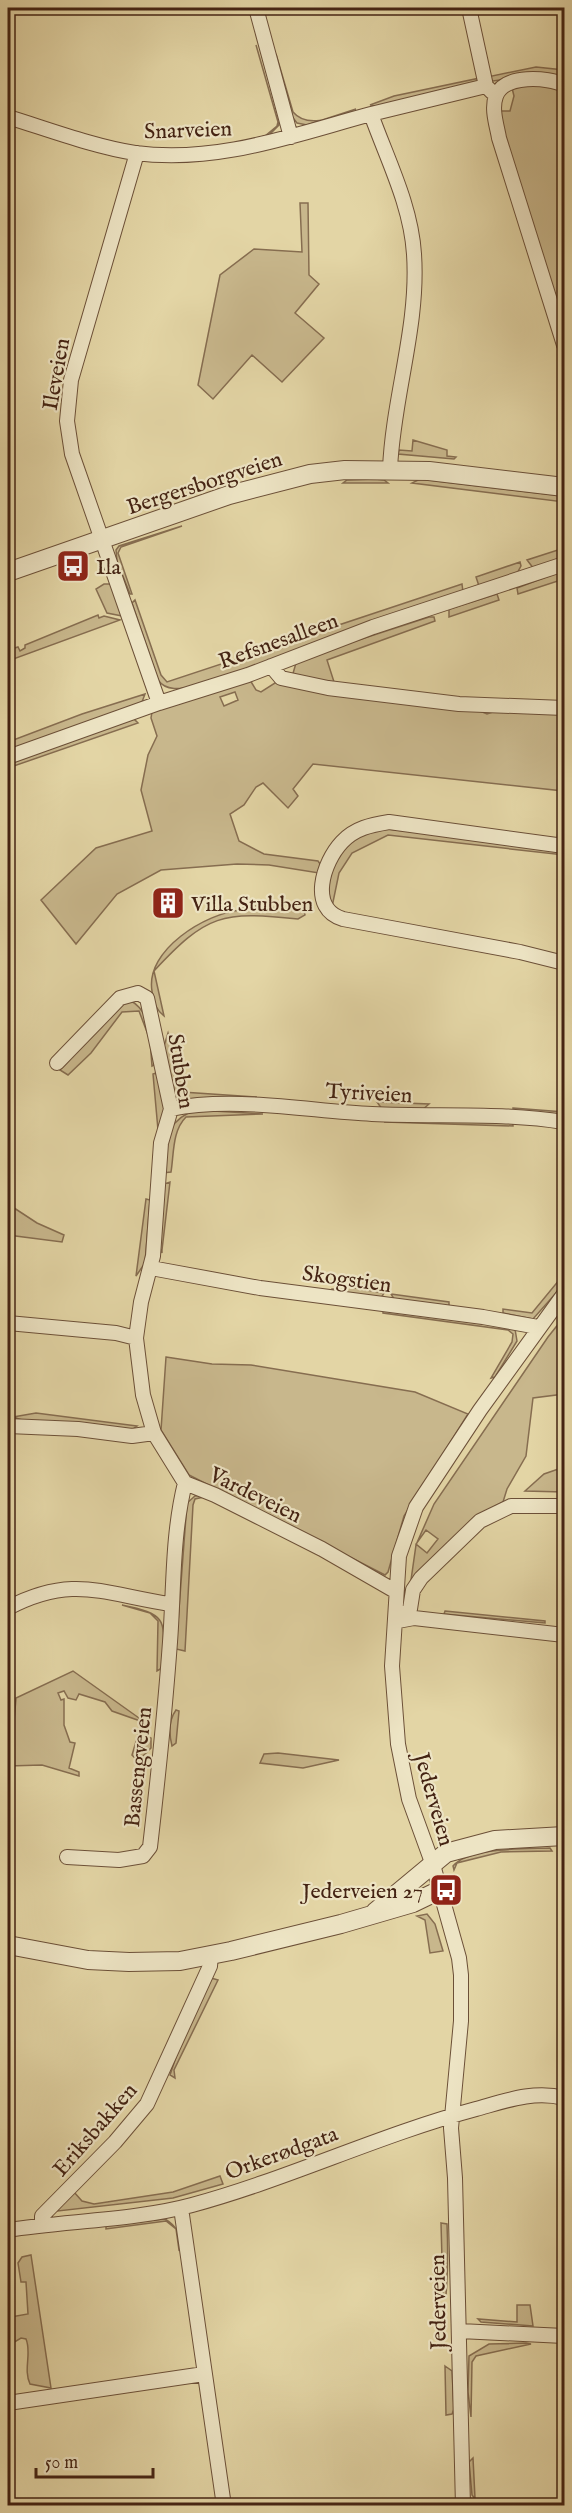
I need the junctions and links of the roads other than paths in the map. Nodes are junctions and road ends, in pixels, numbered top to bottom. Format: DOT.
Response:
graph roads {
  1 [pos="256,8"];
  2 [pos="469,8"];
  3 [pos="564,85"];
  4 [pos="491,90"];
  5 [pos="371,114"];
  6 [pos="8,117"];
  7 [pos="291,137"];
  8 [pos="137,153"];
  9 [pos="564,345"];
  10 [pos="390,469"];
  11 [pos="564,487"];
  12 [pos="102,541"];
  13 [pos="564,564"];
  14 [pos="8,572"];
  15 [pos="271,666"];
  16 [pos="159,703"];
  17 [pos="564,708"];
  18 [pos="8,757"];
  19 [pos="564,846"];
  20 [pos="564,963"];
  21 [pos="57,1063"];
  22 [pos="171,1109"];
  23 [pos="564,1122"];
  24 [pos="151,1268"];
  25 [pos="564,1294"];
  26 [pos="8,1323"];
  27 [pos="538,1328"];
  28 [pos="136,1338"];
  29 [pos="8,1426"];
  30 [pos="154,1433"];
  31 [pos="185,1483"];
  32 [pos="564,1506"];
  33 [pos="395,1591"];
  34 [pos="170,1604"];
  35 [pos="8,1608"];
  36 [pos="396,1622"];
  37 [pos="564,1635"];
  38 [pos="564,1836"];
  39 [pos="67,1857"];
  40 [pos="433,1865"];
  41 [pos="440,1890"];
  42 [pos="374,1913"];
  43 [pos="8,1945"];
  44 [pos="211,1955"];
  45 [pos="564,2098"];
  46 [pos="454,2115"];
  47 [pos="181,2208"];
  48 [pos="42,2224"];
  49 [pos="8,2230"];
  50 [pos="460,2331"];
  51 [pos="564,2336"];
  52 [pos="204,2374"];
  53 [pos="8,2403"];
  54 [pos="224,2505"];
  55 [pos="463,2505"];
  1 -- 7 [label="street"];
  2 -- 4 [label="street"];
  3 -- 4 [label="street, Snarveien"];
  4 -- 5 [label="street, Snarveien"];
  4 -- 9 [label="street"];
  5 -- 7 [label="street, Snarveien"];
  5 -- 10 [label="street"];
  6 -- 8 [label="street, Snarveien"];
  7 -- 8 [label="street, Snarveien"];
  8 -- 12 [label="street, Ileveien"];
  10 -- 11 [label="street, Bergersborgveien"];
  10 -- 12 [label="street, Bergersborgveien"];
  12 -- 14 [label="street, Bergersborgveien"];
  12 -- 16 [label="street, Ileveien"];
  13 -- 15 [label="street, Refsnesalleen"];
  15 -- 16 [label="street, Refsnesalleen"];
  15 -- 17 [label="street"];
  16 -- 18 [label="street, Refsnesalleen"];
  19 -- 20 [label="street"];
  21 -- 22 [label="street, Stubben"];
  22 -- 23 [label="street, Tyriveien"];
  22 -- 24 [label="street, Stubben"];
  24 -- 27 [label="street, Skogstien"];
  24 -- 28 [label="street, Stubben"];
  25 -- 27 [label="street, Jederveien"];
  26 -- 28 [label="street"];
  27 -- 33 [label="street, Jederveien"];
  28 -- 30 [label="street, Stubben"];
  29 -- 30 [label="street"];
  30 -- 31 [label="street, Vardeveien"];
  31 -- 33 [label="street, Vardeveien"];
  31 -- 34 [label="street, Bassengveien"];
  32 -- 36 [label="street"];
  33 -- 36 [label="street, Jederveien"];
  34 -- 35 [label="street"];
  34 -- 39 [label="street, Bassengveien"];
  36 -- 37 [label="street"];
  36 -- 40 [label="street, Jederveien"];
  38 -- 40 [label="street"];
  40 -- 41 [label="street, Jederveien"];
  40 -- 42 [label="street"];
  41 -- 42 [label="street"];
  41 -- 46 [label="street, Jederveien"];
  42 -- 44 [label="street"];
  43 -- 44 [label="street"];
  44 -- 48 [label="street, Eriksbakken"];
  45 -- 46 [label="street, Orkerødgata"];
  46 -- 47 [label="street, Orkerødgata"];
  46 -- 50 [label="street, Jederveien"];
  47 -- 48 [label="street, Orkerødgata"];
  47 -- 52 [label="street"];
  48 -- 49 [label="street, Orkerødgata"];
  50 -- 51 [label="street"];
  50 -- 55 [label="street, Jederveien"];
  52 -- 53 [label="street"];
  52 -- 54 [label="street"];
}
